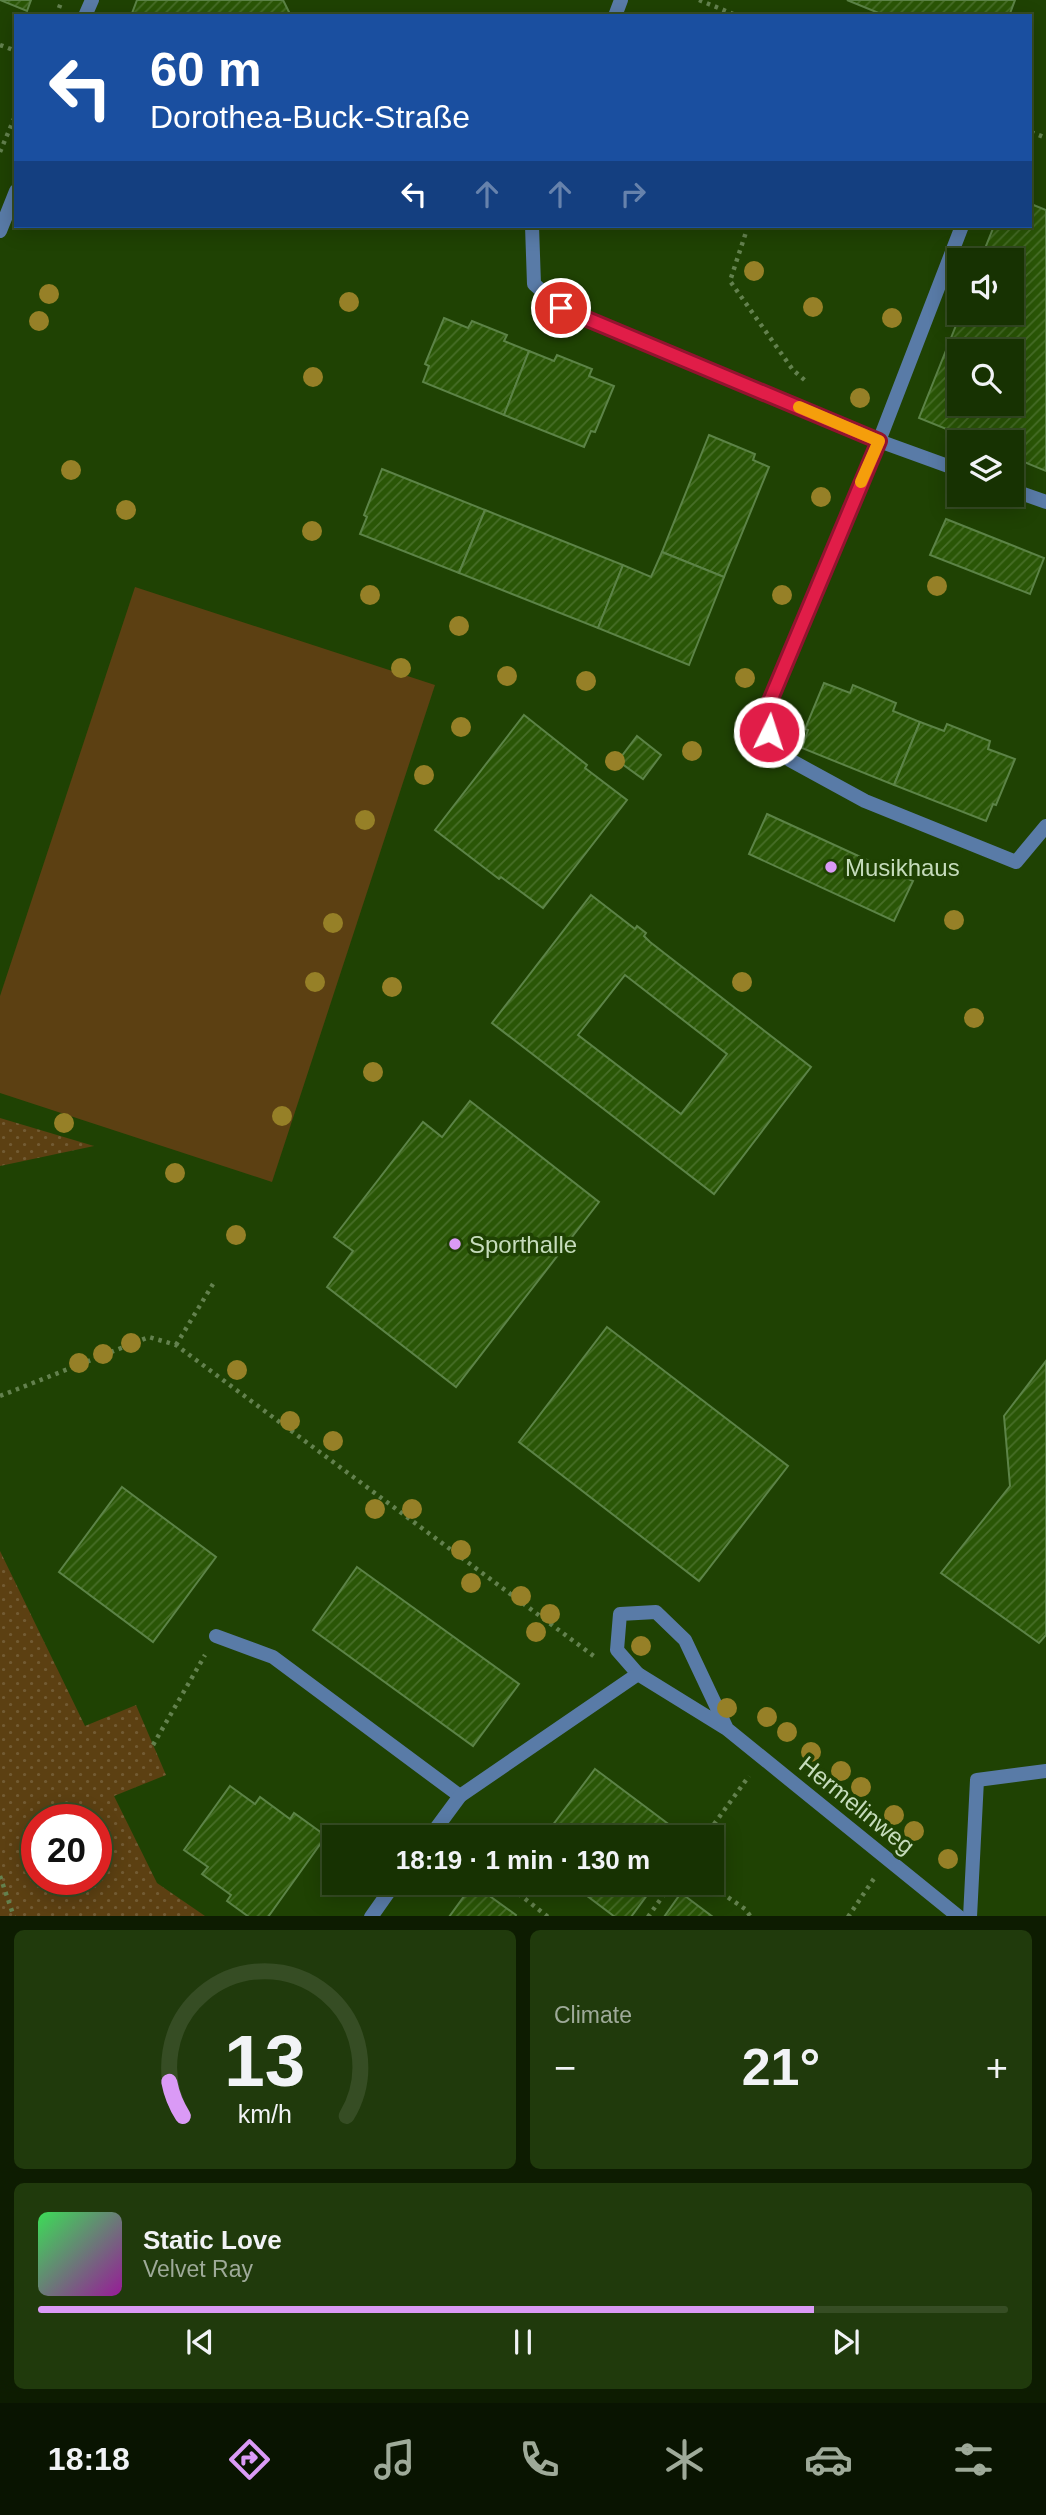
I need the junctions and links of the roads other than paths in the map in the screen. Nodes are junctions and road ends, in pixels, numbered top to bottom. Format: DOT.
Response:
graph roads {
  1 [pos="14,196"];
  2 [pos="532,228"];
  3 [pos="961,228"];
  4 [pos="0,231"];
  5 [pos="879,441"];
  6 [pos="947,466"];
  7 [pos="1024,494"];
  8 [pos="1046,502"];
  9 [pos="1046,826"];
  10 [pos="216,1636"];
  11 [pos="638,1674"];
  12 [pos="727,1729"];
  13 [pos="1046,1771"];
  14 [pos="460,1796"];
  15 [pos="439,1825"];
  16 [pos="386,1895"];
  17 [pos="371,1916"];
  18 [pos="959,1916"];
  19 [pos="970,1916"];
  1 -- 4 [label="street"];
  2 -- 5 [label="street"];
  3 -- 5 [label="street"];
  5 -- 6 [label="street"];
  5 -- 9 [label="street"];
  7 -- 8 [label="street"];
  10 -- 14 [label="street"];
  11 -- 12 [label="street, Hermelinweg"];
  11 -- 12 [label="street, Hermelinweg"];
  11 -- 14 [label="street"];
  12 -- 18 [label="street, Hermelinweg"];
  13 -- 19 [label="street"];
  14 -- 15 [label="street"];
  16 -- 17 [label="street"];
}
